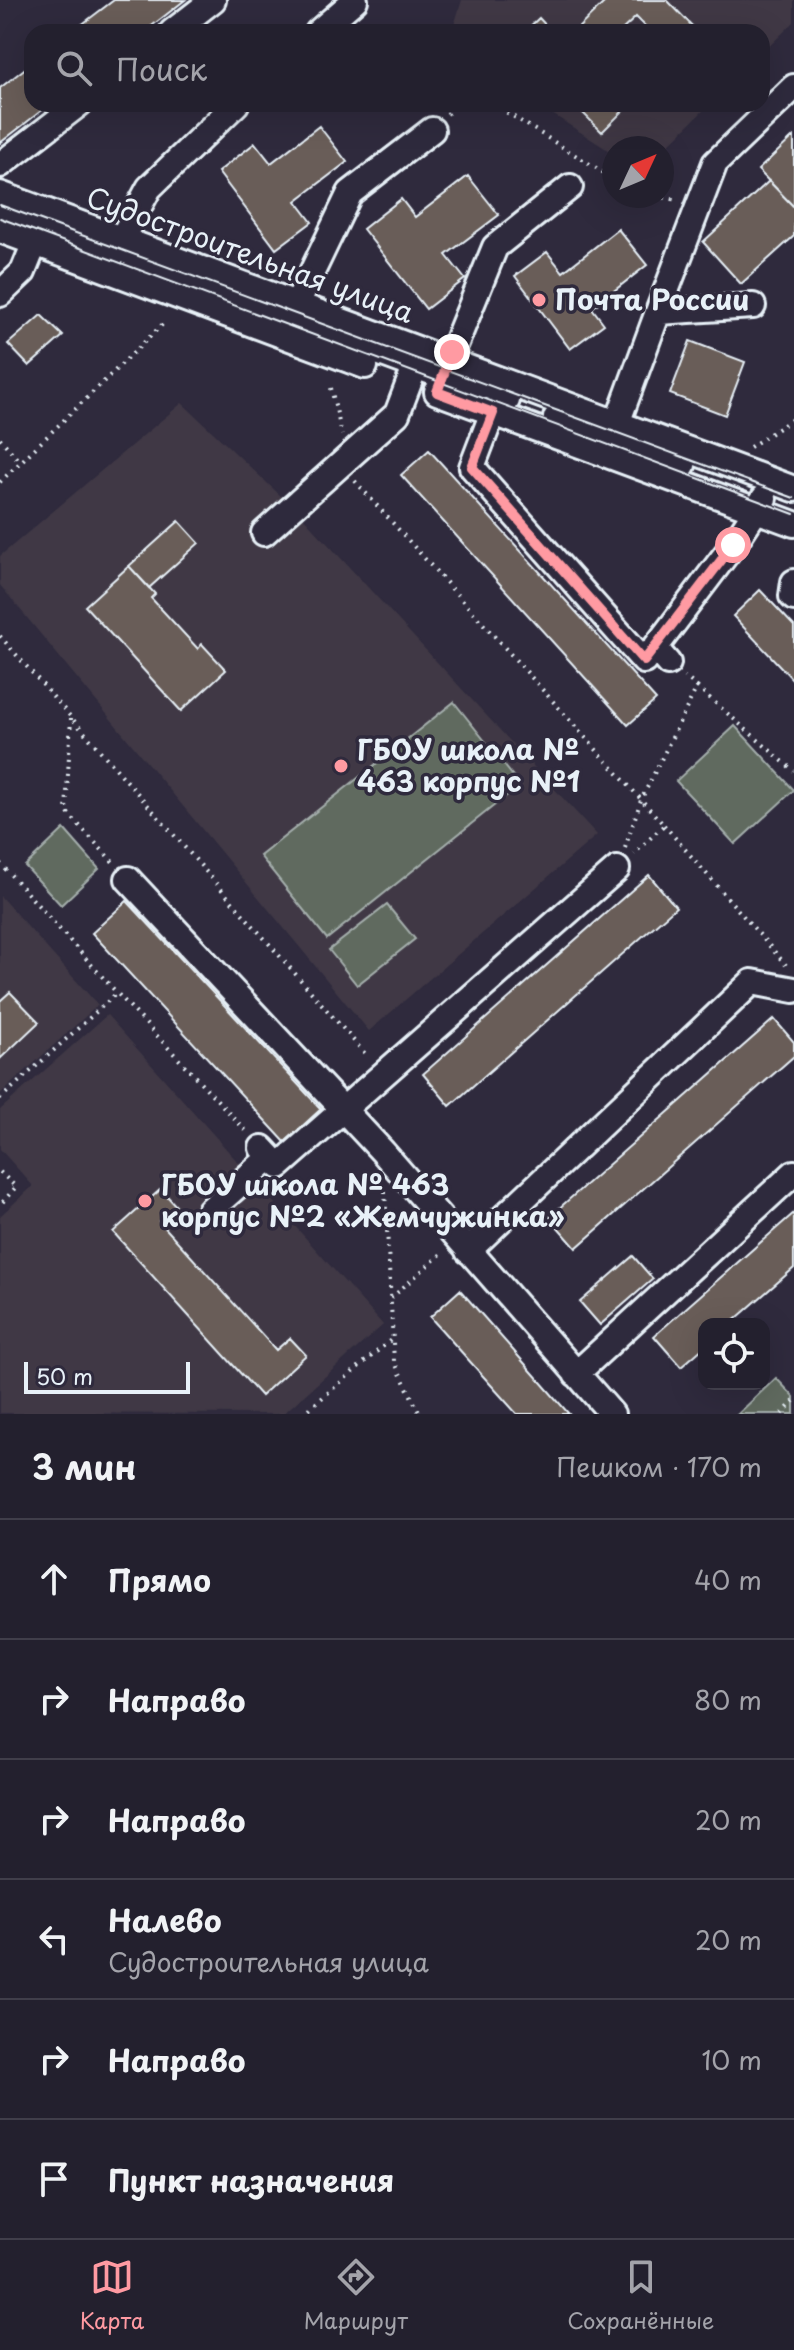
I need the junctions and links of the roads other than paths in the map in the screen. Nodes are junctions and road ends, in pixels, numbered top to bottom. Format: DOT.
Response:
graph roads {
  1 [pos="213,0"];
  2 [pos="355,0"];
  3 [pos="198,24"];
  4 [pos="327,24"];
  5 [pos="794,87"];
  6 [pos="770,110"];
  7 [pos="69,112"];
  8 [pos="228,112"];
  9 [pos="768,112"];
  10 [pos="432,130"];
  11 [pos="0,165"];
  12 [pos="570,187"];
  13 [pos="0,194"];
  14 [pos="0,212"];
  15 [pos="41,227"];
  16 [pos="0,230"];
  17 [pos="113,254"];
  18 [pos="0,294"];
  19 [pos="753,306"];
  20 [pos="658,312"];
  21 [pos="290,320"];
  22 [pos="415,366"];
  23 [pos="443,376"];
  24 [pos="499,397"];
  25 [pos="611,439"];
  26 [pos="772,494"];
  27 [pos="794,507"];
  28 [pos="794,524"];
  29 [pos="264,533"];
  30 [pos="794,582"];
  31 [pos="794,598"];
  32 [pos="617,869"];
  33 [pos="128,879"];
  34 [pos="794,990"];
  35 [pos="343,1110"];
  36 [pos="794,1173"];
  37 [pos="210,1210"];
  38 [pos="463,1245"];
  39 [pos="576,1374"];
  40 [pos="612,1414"];
  1 -- 3 [label="street"];
  2 -- 4 [label="street"];
  5 -- 6 [label="street"];
  7 -- 11 [label="street"];
  8 -- 17 [label="street"];
  9 -- 20 [label="street"];
  10 -- 21 [label="street"];
  12 -- 23 [label="street"];
  13 -- 15 [label="street, Судостроительная улица"];
  14 -- 15 [label="street"];
  15 -- 16 [label="street, Судостроительная улица"];
  15 -- 17 [label="street, Судостроительная улица"];
  15 -- 17 [label="street, Судостроительная улица"];
  15 -- 18 [label="street"];
  17 -- 21 [label="street, Судостроительная улица"];
  17 -- 21 [label="street, Судостроительная улица"];
  19 -- 20 [label="street"];
  20 -- 25 [label="street"];
  21 -- 22 [label="street, Судостроительная улица"];
  21 -- 22 [label="street, Судостроительная улица"];
  22 -- 23 [label="street, Судостроительная улица"];
  22 -- 23 [label="street, Судостроительная улица"];
  22 -- 29 [label="street"];
  23 -- 24 [label="street, Судостроительная улица"];
  23 -- 24 [label="street, Судостроительная улица"];
  24 -- 25 [label="street, Судостроительная улица"];
  24 -- 25 [label="street, Судостроительная улица"];
  24 -- 26 [label="street"];
  25 -- 26 [label="street, Судостроительная улица"];
  25 -- 26 [label="street, Судостроительная улица"];
  26 -- 27 [label="street"];
  26 -- 28 [label="street, Судостроительная улица"];
  30 -- 31 [label="street"];
  32 -- 35 [label="street"];
  33 -- 35 [label="street"];
  34 -- 38 [label="street"];
  35 -- 37 [label="street"];
  35 -- 38 [label="street"];
  36 -- 39 [label="street"];
  38 -- 39 [label="street"];
  39 -- 40 [label="street"];
}
